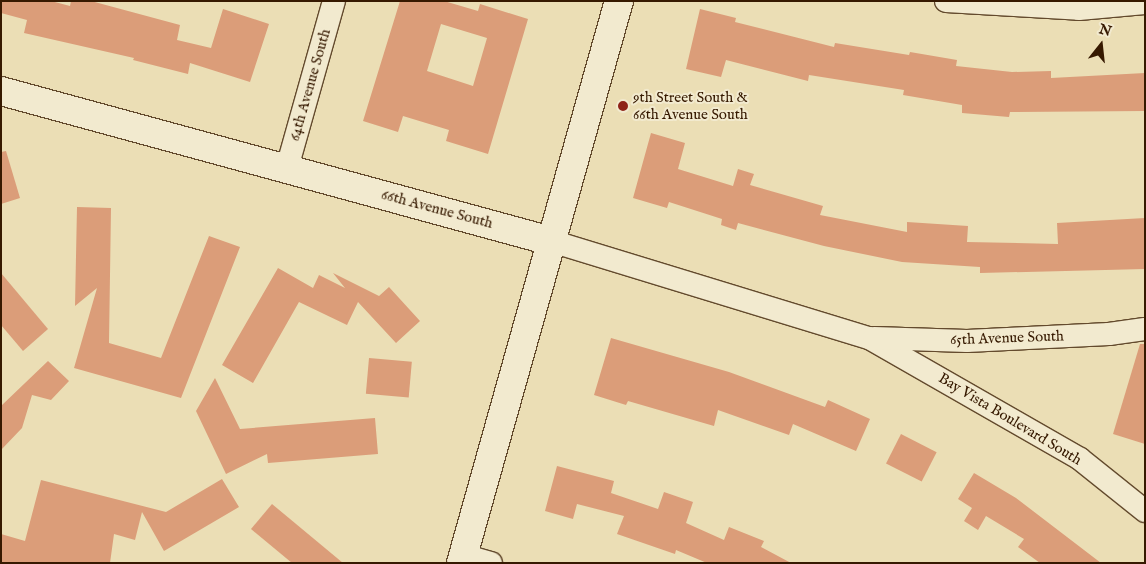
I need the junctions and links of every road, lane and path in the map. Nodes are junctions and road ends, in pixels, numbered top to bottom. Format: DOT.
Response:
graph roads {
  1 [pos="334,1"];
  2 [pos="619,1"];
  3 [pos="946,1"];
  4 [pos="1145,3"];
  5 [pos="1,91"];
  6 [pos="287,168"];
  7 [pos="551,241"];
  8 [pos="1145,329"];
  9 [pos="869,338"];
  10 [pos="1145,511"];
  11 [pos="462,559"];
  12 [pos="491,563"];
  1 -- 6 [label="street, 64th Avenue South"];
  2 -- 7 [label="street"];
  3 -- 4 [label="street"];
  5 -- 6 [label="street, 66th Avenue South"];
  6 -- 7 [label="street, 66th Avenue South"];
  7 -- 9 [label="street, 66th Avenue South"];
  7 -- 11 [label="street"];
  8 -- 9 [label="street, 65th Avenue South"];
  9 -- 10 [label="street, Bay Vista Boulevard South"];
  11 -- 12 [label="street"];
}
